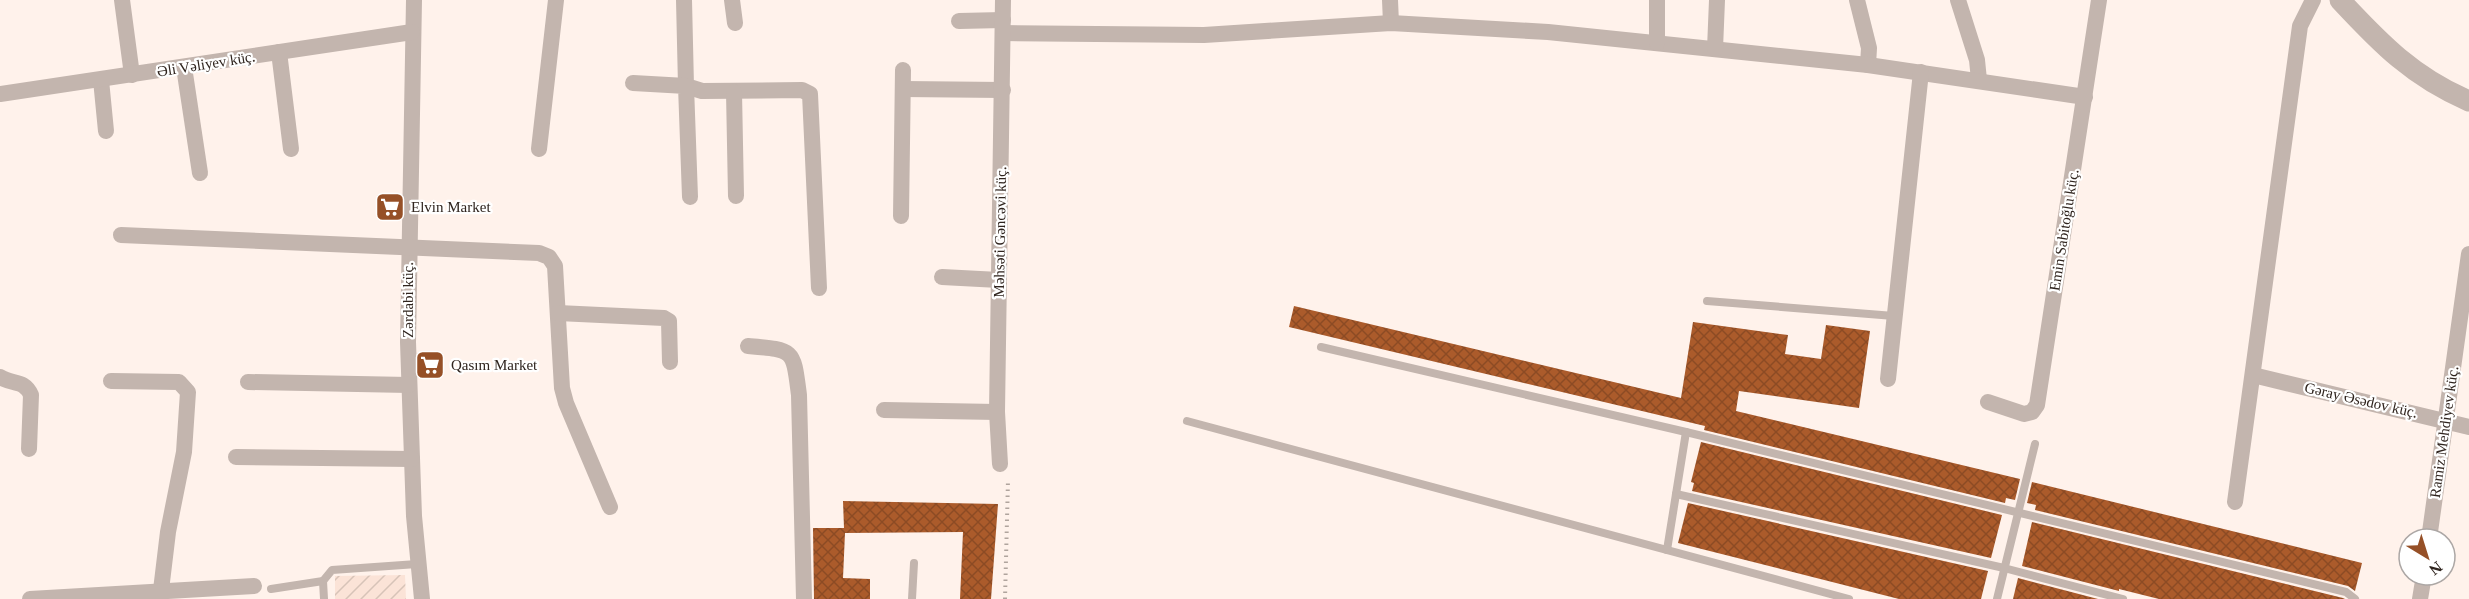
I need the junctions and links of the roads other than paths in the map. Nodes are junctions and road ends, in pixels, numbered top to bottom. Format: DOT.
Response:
graph roads {
  1 [pos="122,0"];
  2 [pos="414,0"];
  3 [pos="556,0"];
  4 [pos="684,0"];
  5 [pos="732,0"];
  6 [pos="1003,0"];
  7 [pos="1390,0"];
  8 [pos="1657,0"];
  9 [pos="1717,0"];
  10 [pos="1857,0"];
  11 [pos="1958,0"];
  12 [pos="2099,0"];
  13 [pos="2313,0"];
  14 [pos="2340,0"];
  15 [pos="959,21"];
  16 [pos="735,23"];
  17 [pos="1391,23"];
  18 [pos="1003,27"];
  19 [pos="412,32"];
  20 [pos="1657,43"];
  21 [pos="1715,49"];
  22 [pos="279,52"];
  23 [pos="1869,65"];
  24 [pos="184,67"];
  25 [pos="903,70"];
  26 [pos="1921,72"];
  27 [pos="132,75"];
  28 [pos="101,80"];
  29 [pos="1978,80"];
  30 [pos="633,83"];
  31 [pos="686,86"];
  32 [pos="903,89"];
  33 [pos="1002,90"];
  34 [pos="734,92"];
  35 [pos="0,94"];
  36 [pos="2085,97"];
  37 [pos="2469,101"];
  38 [pos="106,131"];
  39 [pos="291,149"];
  40 [pos="538,149"];
  41 [pos="200,173"];
  42 [pos="736,196"];
  43 [pos="690,197"];
  44 [pos="900,216"];
  45 [pos="121,235"];
  46 [pos="408,248"];
  47 [pos="2469,255"];
  48 [pos="942,277"];
  49 [pos="999,280"];
  50 [pos="819,288"];
  51 [pos="1707,301"];
  52 [pos="558,313"];
  53 [pos="1894,316"];
  54 [pos="748,346"];
  55 [pos="1322,347"];
  56 [pos="670,362"];
  57 [pos="2253,375"];
  58 [pos="0,377"];
  59 [pos="1888,379"];
  60 [pos="111,381"];
  61 [pos="248,382"];
  62 [pos="408,385"];
  63 [pos="1988,402"];
  64 [pos="884,410"];
  65 [pos="997,412"];
  66 [pos="2446,420"];
  67 [pos="1187,422"];
  68 [pos="2469,427"];
  69 [pos="1686,432"];
  70 [pos="2035,444"];
  71 [pos="29,448"];
  72 [pos="236,457"];
  73 [pos="412,459"];
  74 [pos="1000,464"];
  75 [pos="1676,494"];
  76 [pos="2235,502"];
  77 [pos="610,507"];
  78 [pos="2018,513"];
  79 [pos="2431,527"];
  80 [pos="1667,550"];
  81 [pos="914,563"];
  82 [pos="417,564"];
  83 [pos="2004,568"];
  84 [pos="323,581"];
  85 [pos="262,587"];
  86 [pos="161,590"];
  87 [pos="41,599"];
  88 [pos="324,599"];
  89 [pos="422,599"];
  90 [pos="804,599"];
  91 [pos="912,599"];
  92 [pos="1849,599"];
  93 [pos="1997,599"];
  94 [pos="2123,599"];
  95 [pos="2355,599"];
  1 -- 27 [label="street"];
  2 -- 19 [label="street, Zərdabi küç."];
  3 -- 40 [label="street"];
  4 -- 31 [label="street"];
  5 -- 16 [label="street"];
  6 -- 18 [label="street, Məhsəti Gəncəvi küç."];
  7 -- 17 [label="street"];
  8 -- 20 [label="street"];
  9 -- 21 [label="street"];
  10 -- 23 [label="street"];
  11 -- 29 [label="street"];
  12 -- 36 [label="street, Emin Sabitoğlu küç."];
  13 -- 57 [label="street"];
  14 -- 37 [label="street"];
  15 -- 18 [label="street"];
  17 -- 18 [label="street"];
  17 -- 20 [label="street"];
  18 -- 33 [label="street, Məhsəti Gəncəvi küç."];
  19 -- 22 [label="street, Əli Vəliyev küç."];
  19 -- 46 [label="street, Zərdabi küç."];
  20 -- 21 [label="street"];
  21 -- 23 [label="street"];
  22 -- 24 [label="street, Əli Vəliyev küç."];
  22 -- 39 [label="street"];
  23 -- 26 [label="street"];
  24 -- 27 [label="street, Əli Vəliyev küç."];
  24 -- 41 [label="street"];
  25 -- 32 [label="street"];
  26 -- 29 [label="street"];
  26 -- 53 [label="street"];
  27 -- 28 [label="street, Əli Vəliyev küç."];
  28 -- 35 [label="street, Əli Vəliyev küç."];
  28 -- 38 [label="street"];
  29 -- 36 [label="street"];
  30 -- 31 [label="street"];
  31 -- 34 [label="street"];
  31 -- 43 [label="street"];
  32 -- 33 [label="street"];
  32 -- 44 [label="street"];
  33 -- 49 [label="street, Məhsəti Gəncəvi küç."];
  34 -- 42 [label="street"];
  34 -- 50 [label="street"];
  36 -- 63 [label="street, Emin Sabitoğlu küç."];
  45 -- 46 [label="street"];
  46 -- 52 [label="street"];
  46 -- 62 [label="street, Zərdabi küç."];
  47 -- 66 [label="street, Ramiz Mehdiyev küç."];
  48 -- 49 [label="street"];
  49 -- 65 [label="street, Məhsəti Gəncəvi küç."];
  51 -- 53 [label="lane"];
  52 -- 56 [label="street"];
  52 -- 77 [label="street"];
  53 -- 59 [label="street"];
  54 -- 90 [label="street"];
  55 -- 69 [label="lane"];
  57 -- 66 [label="street, Gəray Əsədov küç."];
  57 -- 76 [label="street"];
  58 -- 71 [label="street"];
  60 -- 86 [label="street"];
  61 -- 62 [label="street"];
  62 -- 73 [label="street, Zərdabi küç."];
  64 -- 65 [label="street"];
  65 -- 74 [label="street, Məhsəti Gəncəvi küç."];
  66 -- 68 [label="street, Gəray Əsədov küç."];
  66 -- 79 [label="street, Ramiz Mehdiyev küç."];
  67 -- 80 [label="lane"];
  69 -- 75 [label="lane"];
  69 -- 78 [label="lane"];
  70 -- 78 [label="lane"];
  72 -- 73 [label="street"];
  73 -- 82 [label="street, Zərdabi küç."];
  75 -- 80 [label="lane"];
  75 -- 83 [label="lane"];
  78 -- 83 [label="lane"];
  78 -- 95 [label="lane"];
  80 -- 92 [label="lane"];
  81 -- 91 [label="lane"];
  82 -- 84 [label="lane"];
  82 -- 89 [label="street, Zərdabi küç."];
  83 -- 93 [label="lane"];
  83 -- 94 [label="lane"];
  84 -- 85 [label="lane"];
  84 -- 88 [label="lane"];
  85 -- 86 [label="street"];
  86 -- 87 [label="street"];
}
